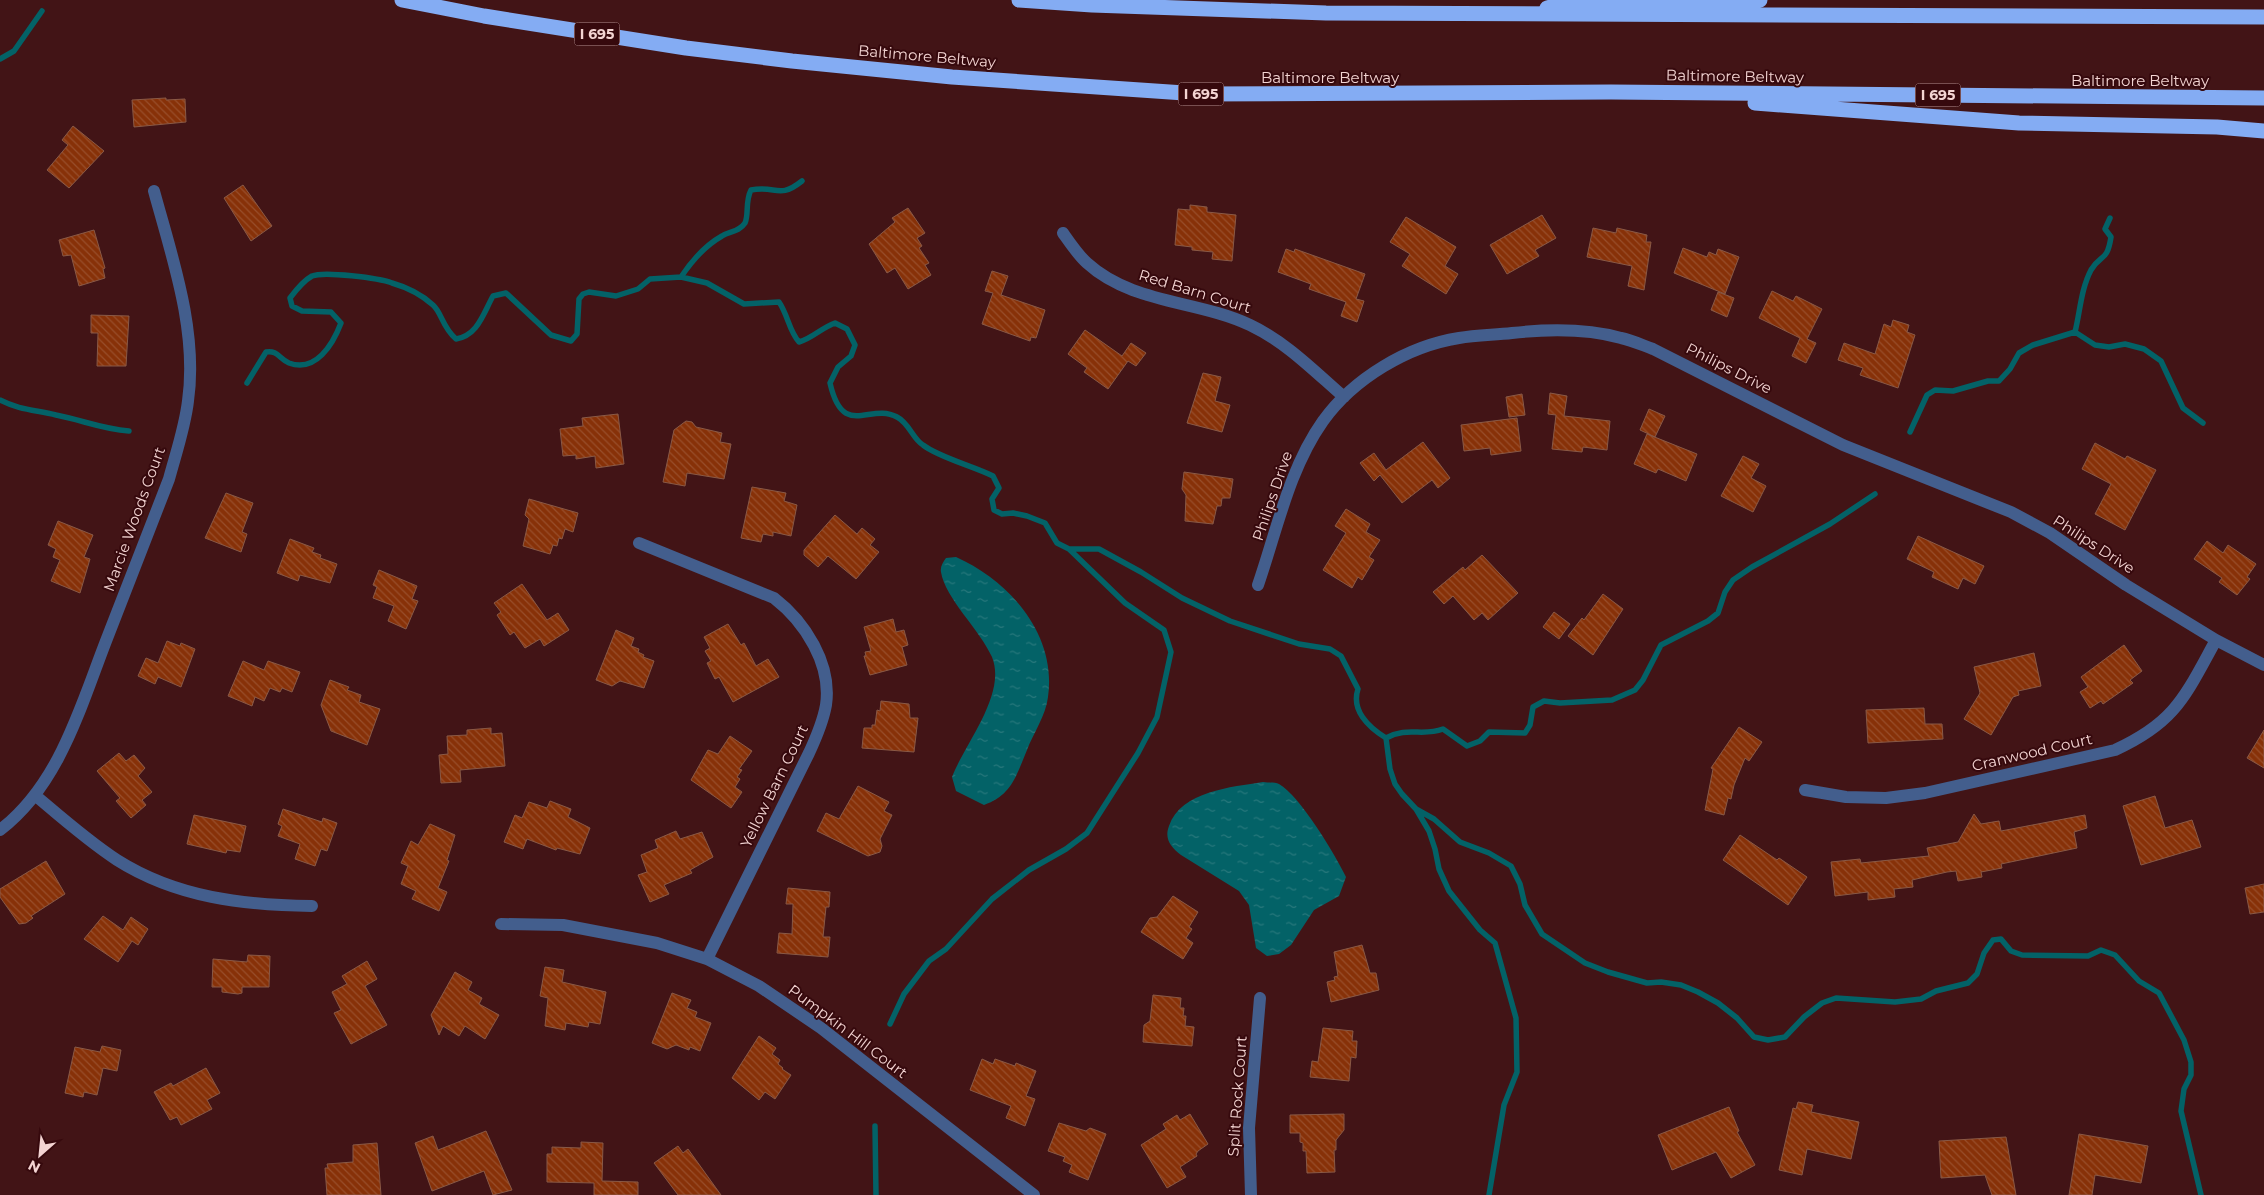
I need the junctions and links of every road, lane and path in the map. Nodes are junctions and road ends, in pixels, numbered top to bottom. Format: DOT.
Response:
graph roads {
  1 [pos="402,0"];
  2 [pos="1019,0"];
  3 [pos="1760,0"];
  4 [pos="1526,14"];
  5 [pos="2264,18"];
  6 [pos="1611,92"];
  7 [pos="2264,98"];
  8 [pos="2264,131"];
  9 [pos="154,190"];
  10 [pos="1063,233"];
  11 [pos="1344,397"];
  12 [pos="639,543"];
  13 [pos="1258,585"];
  14 [pos="2216,640"];
  15 [pos="2264,665"];
  16 [pos="1804,790"];
  17 [pos="36,796"];
  18 [pos="0,830"];
  19 [pos="312,906"];
  20 [pos="502,924"];
  21 [pos="707,959"];
  22 [pos="1260,998"];
  23 [pos="1034,1195"];
  24 [pos="1250,1195"];
  1 -- 6 [label="highway, Baltimore Beltway / I 695"];
  2 -- 4 [label="highway"];
  3 -- 4 [label="highway"];
  4 -- 5 [label="highway"];
  6 -- 7 [label="highway, Baltimore Beltway / I 695"];
  6 -- 8 [label="highway"];
  9 -- 17 [label="street, Marcie Woods Court"];
  10 -- 11 [label="street, Red Barn Court"];
  11 -- 13 [label="street, Philips Drive"];
  11 -- 14 [label="street, Philips Drive"];
  12 -- 21 [label="street, Yellow Barn Court"];
  14 -- 15 [label="street, Philips Drive"];
  14 -- 16 [label="street, Cranwood Court"];
  17 -- 18 [label="street, Marcie Woods Court"];
  17 -- 19 [label="street"];
  20 -- 21 [label="street, Pumpkin Hill Court"];
  21 -- 23 [label="street, Pumpkin Hill Court"];
  22 -- 24 [label="street, Split Rock Court"];
}
